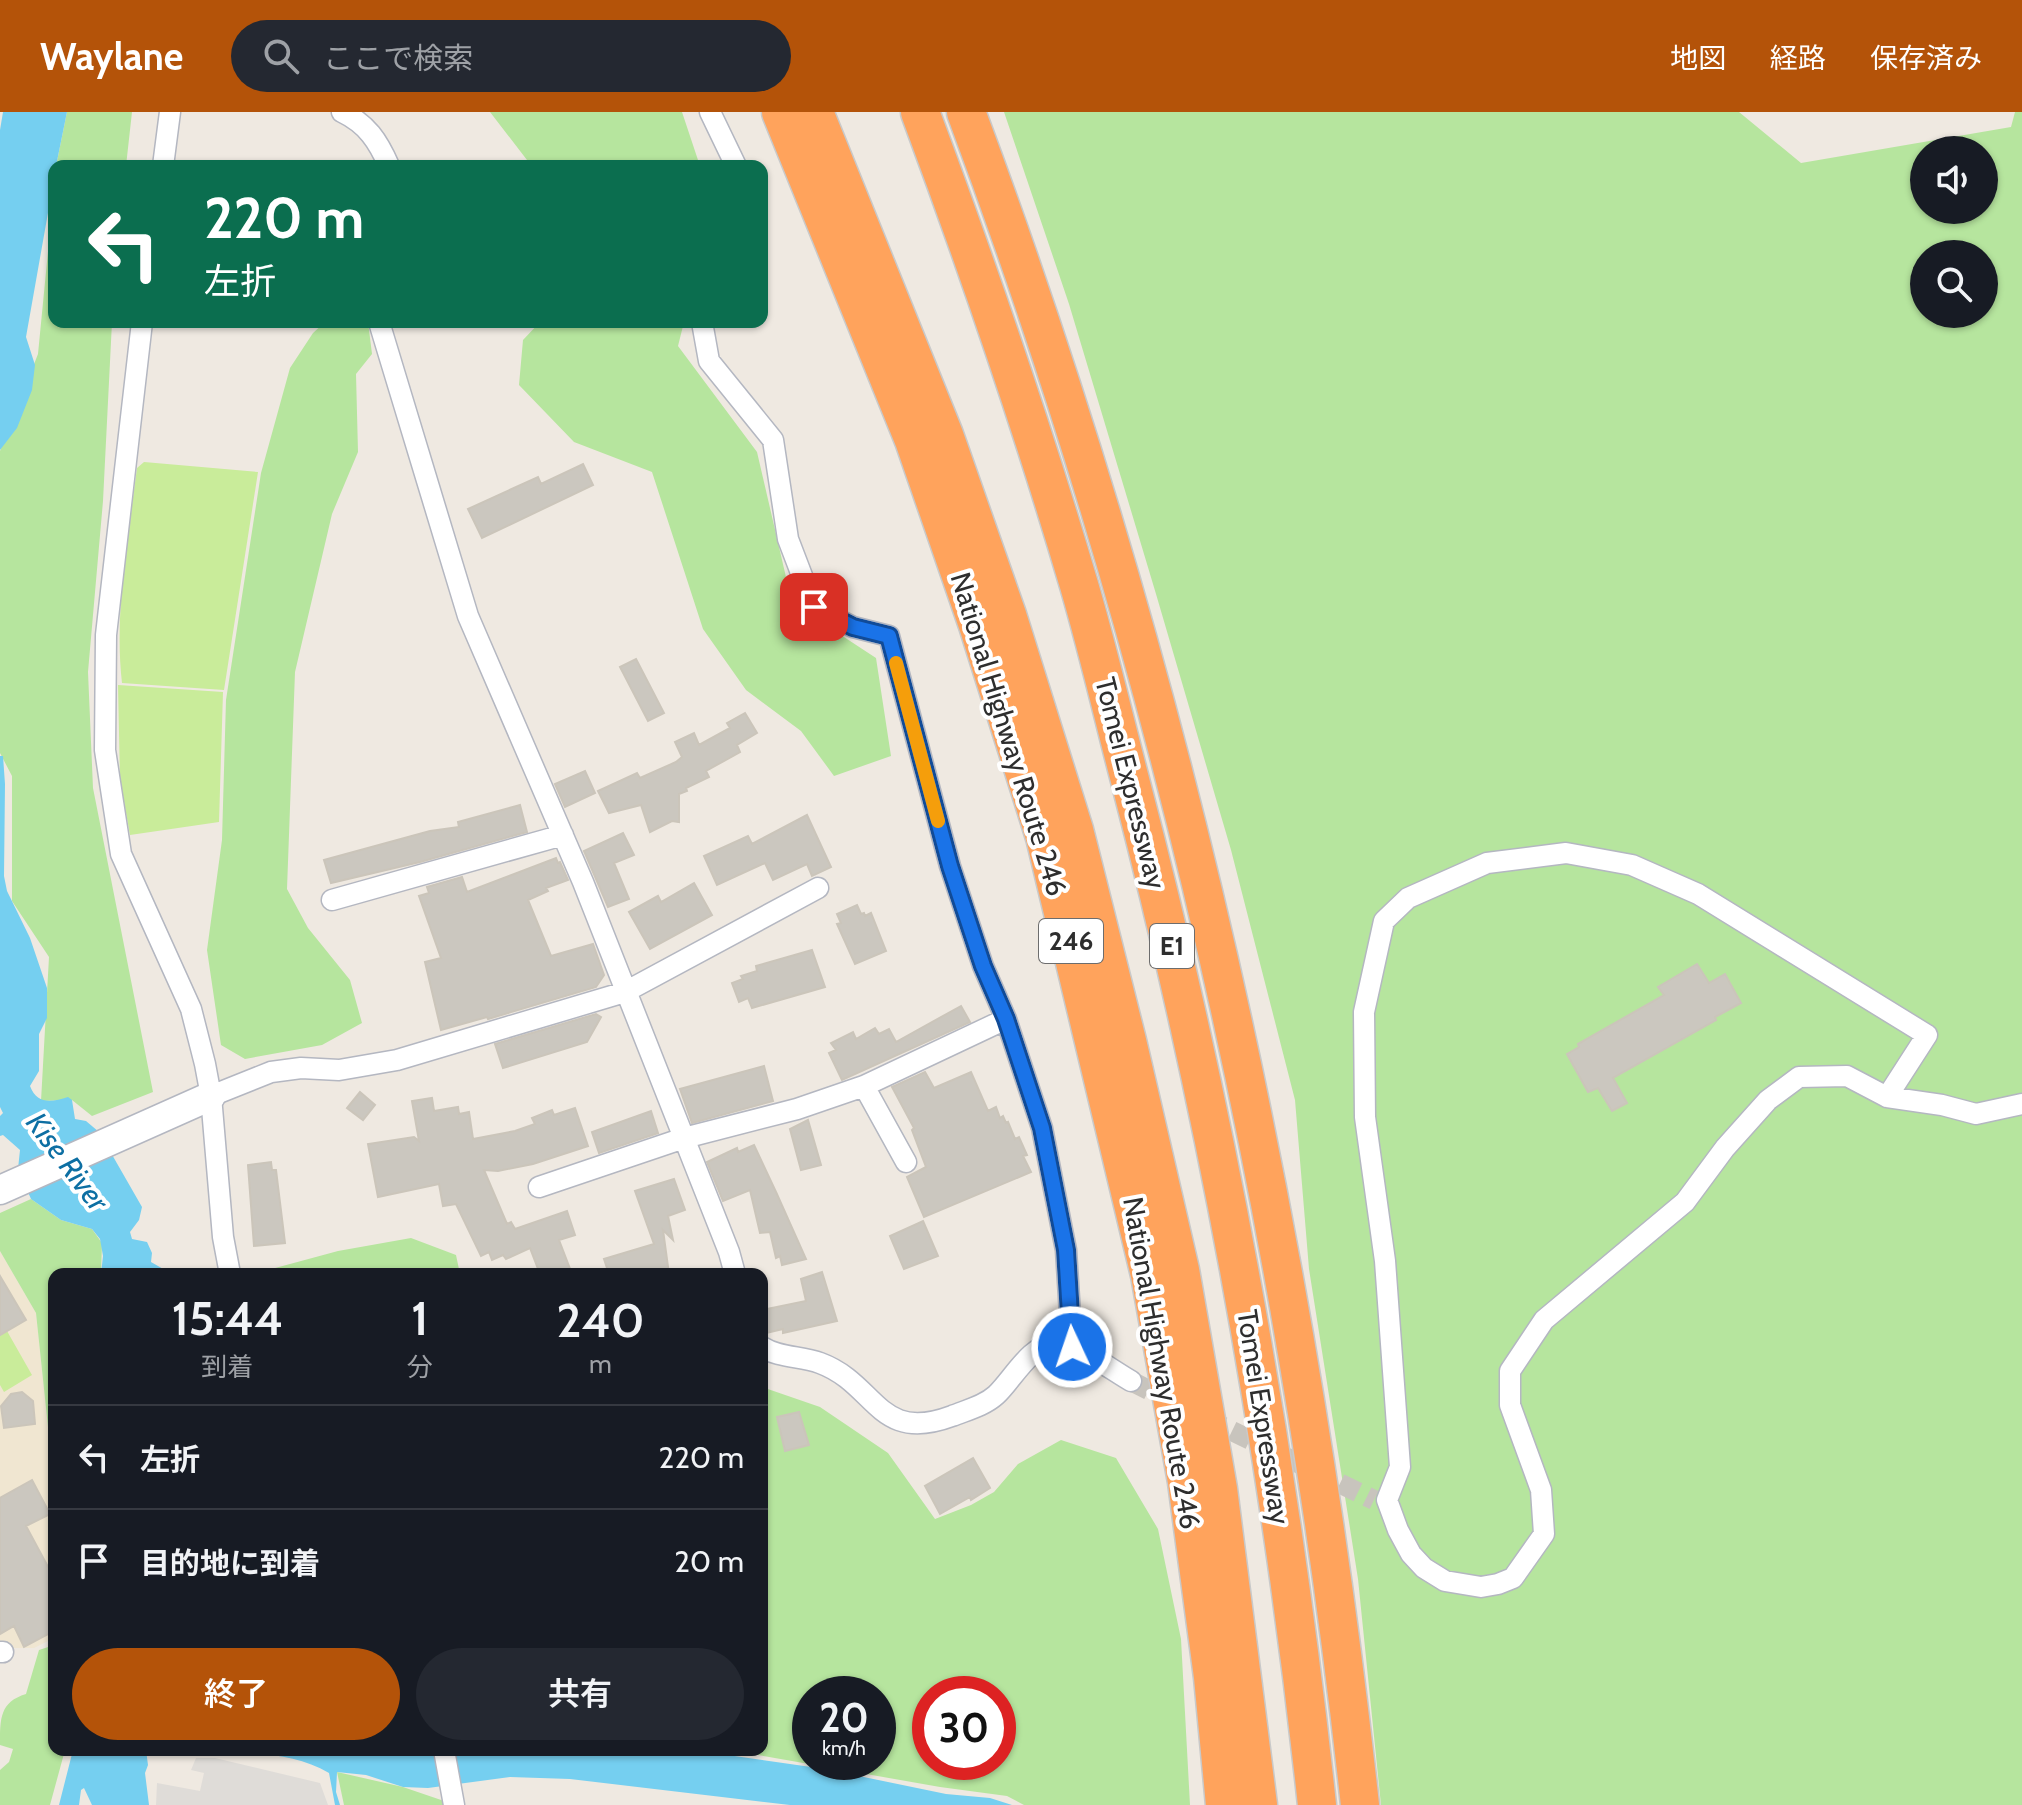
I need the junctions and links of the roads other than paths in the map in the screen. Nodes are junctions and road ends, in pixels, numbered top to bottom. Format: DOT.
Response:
graph roads {
  1 [pos="172,112"];
  2 [pos="342,112"];
  3 [pos="710,112"];
  4 [pos="781,112"];
  5 [pos="814,112"];
  6 [pos="920,112"];
  7 [pos="966,112"];
  8 [pos="164,160"];
  9 [pos="386,160"];
  10 [pos="733,160"];
  11 [pos="141,328"];
  12 [pos="381,328"];
  13 [pos="703,328"];
  14 [pos="563,835"];
  15 [pos="818,888"];
  16 [pos="332,900"];
  17 [pos="625,992"];
  18 [pos="1006,1019"];
  19 [pos="864,1086"];
  20 [pos="211,1096"];
  21 [pos="1887,1097"];
  22 [pos="2022,1104"];
  23 [pos="684,1138"];
  24 [pos="906,1162"];
  25 [pos="539,1187"];
  26 [pos="0,1190"];
  27 [pos="229,1268"];
  28 [pos="733,1268"];
  29 [pos="1072,1347"];
  30 [pos="768,1349"];
  31 [pos="1131,1381"];
  32 [pos="445,1756"];
  33 [pos="454,1800"];
  34 [pos="1225,1805"];
  35 [pos="1258,1805"];
  36 [pos="1317,1805"];
  37 [pos="1360,1805"];
  1 -- 8 [label="street"];
  2 -- 9 [label="street"];
  3 -- 10 [label="street"];
  4 -- 34 [label="highway, National Highway Route 246 / 246"];
  5 -- 35 [label="highway, National Highway Route 246 / 246"];
  6 -- 36 [label="highway, Tomei Expressway / E1"];
  7 -- 37 [label="highway, Tomei Expressway / E1"];
  11 -- 20 [label="street"];
  12 -- 14 [label="street"];
  13 -- 18 [label="street"];
  14 -- 16 [label="street"];
  14 -- 17 [label="street"];
  15 -- 17 [label="street"];
  17 -- 20 [label="street"];
  17 -- 23 [label="street"];
  18 -- 19 [label="street"];
  18 -- 29 [label="street"];
  19 -- 23 [label="street"];
  19 -- 24 [label="street"];
  20 -- 26 [label="street"];
  20 -- 27 [label="street"];
  21 -- 21 [label="street"];
  21 -- 22 [label="street"];
  23 -- 25 [label="street"];
  23 -- 28 [label="street"];
  29 -- 30 [label="street"];
  29 -- 31 [label="street"];
  32 -- 33 [label="street"];
}
